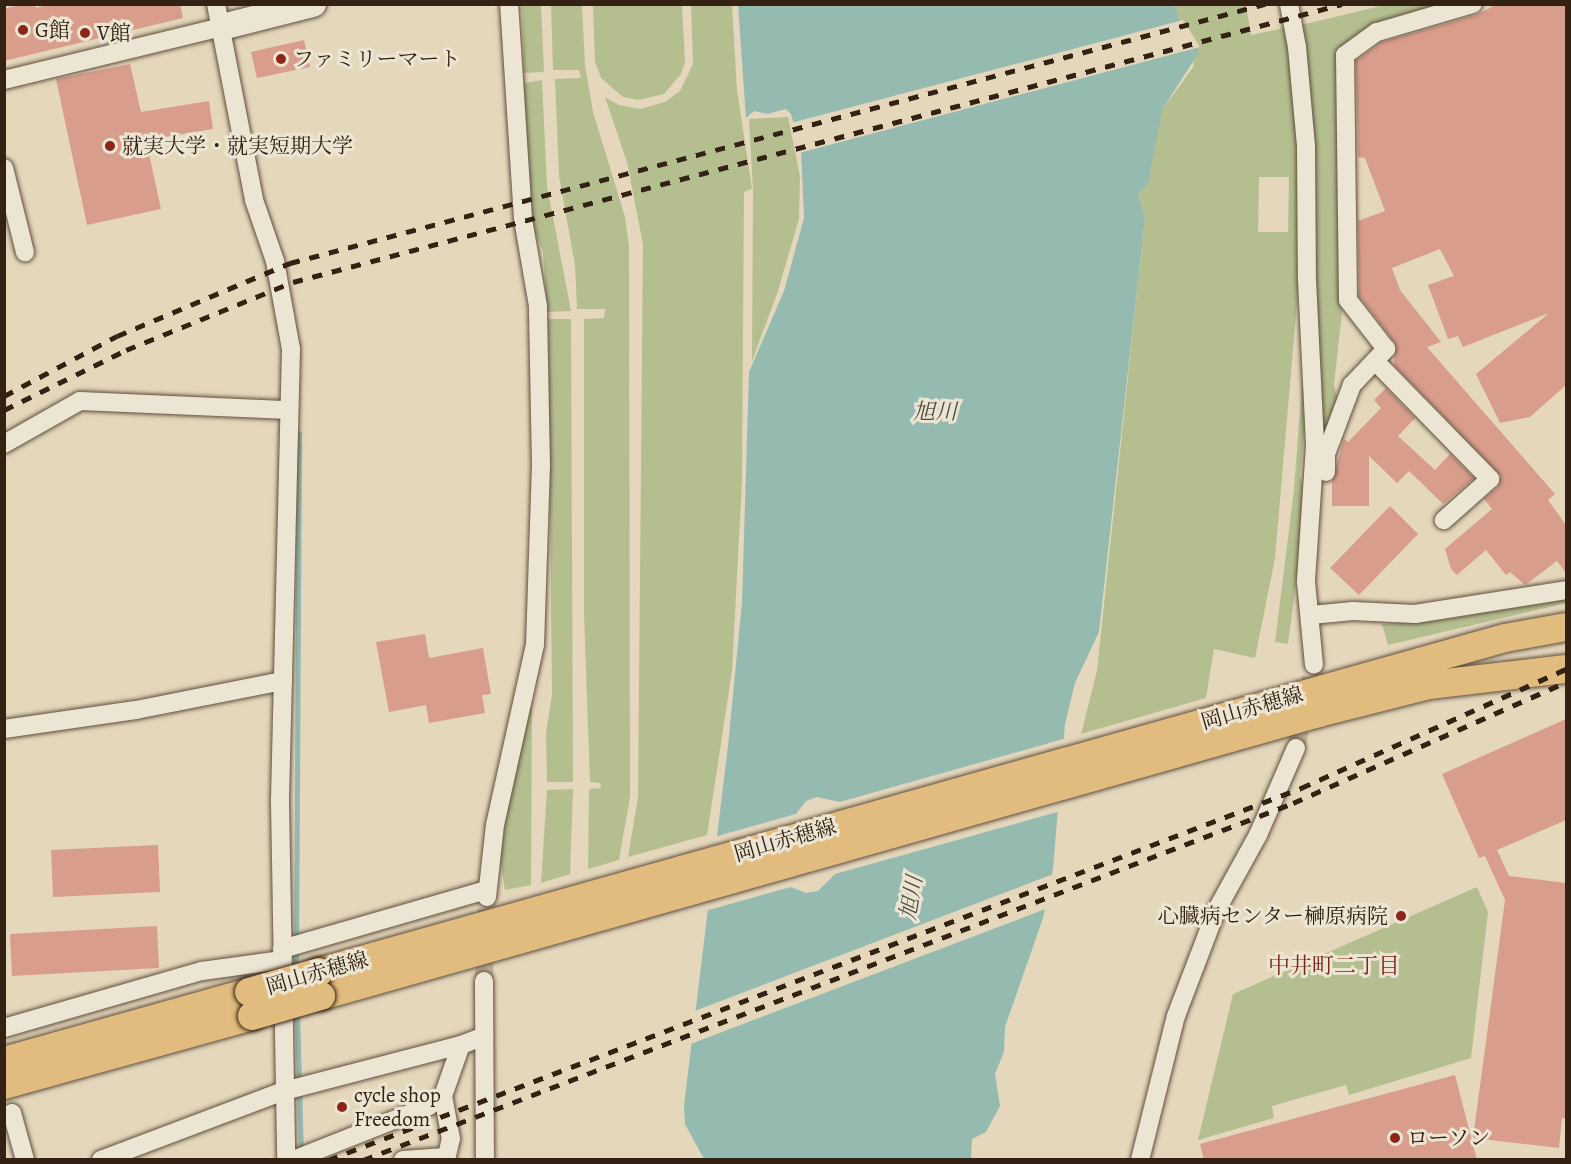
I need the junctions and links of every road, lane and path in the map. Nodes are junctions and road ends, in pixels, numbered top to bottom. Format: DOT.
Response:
graph roads {
  1 [pos="313,4"];
  2 [pos="509,4"];
  3 [pos="1289,4"];
  4 [pos="1473,4"];
  5 [pos="219,16"];
  6 [pos="4,80"];
  7 [pos="4,168"];
  8 [pos="25,252"];
  9 [pos="1375,361"];
  10 [pos="289,410"];
  11 [pos="4,444"];
  12 [pos="1314,509"];
  13 [pos="1444,520"];
  14 [pos="1566,590"];
  15 [pos="1311,615"];
  16 [pos="1566,627"];
  17 [pos="1314,665"];
  18 [pos="1566,669"];
  19 [pos="283,681"];
  20 [pos="1232,725"];
  21 [pos="4,729"];
  22 [pos="1296,748"];
  23 [pos="289,950"];
  24 [pos="484,981"];
  25 [pos="250,1004"];
  26 [pos="4,1028"];
  27 [pos="484,1036"];
  28 [pos="461,1046"];
  29 [pos="4,1061"];
  30 [pos="4,1085"];
  31 [pos="295,1089"];
  32 [pos="443,1096"];
  33 [pos="12,1113"];
  34 [pos="296,1158"];
  35 [pos="445,1158"];
  36 [pos="25,1160"];
  37 [pos="101,1160"];
  38 [pos="402,1160"];
  39 [pos="485,1160"];
  40 [pos="1140,1160"];
  1 -- 5 [label="street"];
  2 -- 23 [label="street"];
  3 -- 12 [label="street"];
  4 -- 9 [label="street"];
  5 -- 6 [label="street"];
  5 -- 10 [label="street"];
  7 -- 8 [label="street"];
  9 -- 12 [label="street"];
  9 -- 13 [label="street"];
  10 -- 11 [label="street"];
  10 -- 19 [label="street"];
  12 -- 15 [label="street"];
  14 -- 15 [label="street"];
  15 -- 17 [label="street"];
  16 -- 20 [label="main road, 岡山赤穂線"];
  18 -- 20 [label="main road, 岡山赤穂線"];
  19 -- 21 [label="street"];
  19 -- 23 [label="street"];
  20 -- 25 [label="main road, 岡山赤穂線, bridge"];
  22 -- 40 [label="street"];
  23 -- 26 [label="street"];
  23 -- 31 [label="street"];
  24 -- 27 [label="street"];
  25 -- 29 [label="main road, 岡山赤穂線"];
  25 -- 30 [label="main road, 岡山赤穂線"];
  27 -- 28 [label="street"];
  27 -- 39 [label="street"];
  28 -- 31 [label="street"];
  28 -- 32 [label="street"];
  31 -- 34 [label="street"];
  31 -- 37 [label="street"];
  32 -- 34 [label="street"];
  32 -- 35 [label="street"];
  33 -- 36 [label="street"];
  35 -- 38 [label="street"];
}
